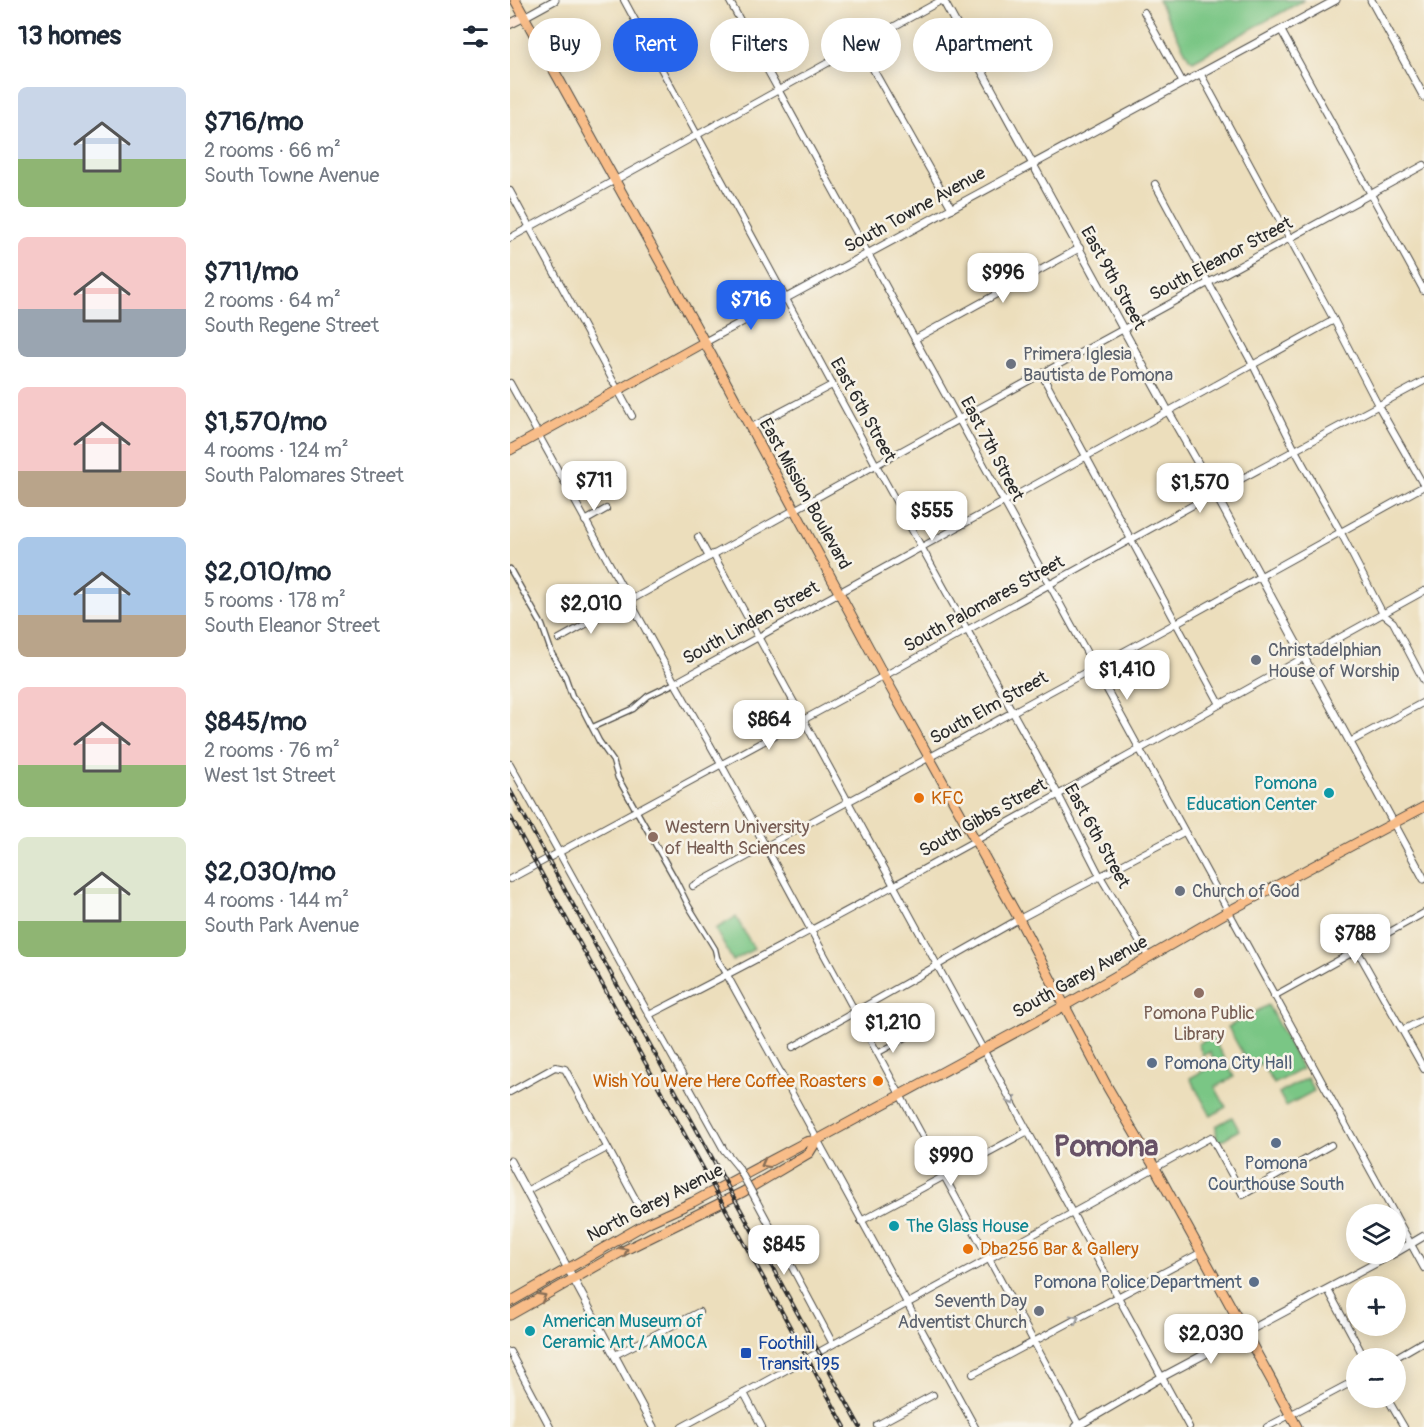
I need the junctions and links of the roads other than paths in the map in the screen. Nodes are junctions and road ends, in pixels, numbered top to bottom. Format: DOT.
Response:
graph roads {
  1 [pos="515,0"];
  2 [pos="555,0"];
  3 [pos="624,0"];
  4 [pos="729,0"];
  5 [pos="943,0"];
  6 [pos="1336,0"];
  7 [pos="1371,0"];
  8 [pos="1144,12"];
  9 [pos="524,17"];
  10 [pos="901,23"];
  11 [pos="510,24"];
  12 [pos="1281,30"];
  13 [pos="821,67"];
  14 [pos="875,72"];
  15 [pos="1200,73"];
  16 [pos="1183,83"];
  17 [pos="778,90"];
  18 [pos="1424,97"];
  19 [pos="696,135"];
  20 [pos="1034,164"];
  21 [pos="1424,165"];
  22 [pos="615,178"];
  23 [pos="1155,184"];
  24 [pos="510,191"];
  25 [pos="1371,195"];
  26 [pos="952,209"];
  27 [pos="530,227"];
  28 [pos="510,238"];
  29 [pos="1291,239"];
  30 [pos="1080,248"];
  31 [pos="868,255"];
  32 [pos="1207,283"];
  33 [pos="1424,291"];
  34 [pos="785,298"];
  35 [pos="1335,320"];
  36 [pos="1124,328"];
  37 [pos="915,339"];
  38 [pos="705,342"];
  39 [pos="1253,365"];
  40 [pos="1042,375"];
  41 [pos="1424,381"];
  42 [pos="510,383"];
  43 [pos="832,385"];
  44 [pos="618,391"];
  45 [pos="1378,407"];
  46 [pos="1168,411"];
  47 [pos="633,416"];
  48 [pos="959,419"];
  49 [pos="750,428"];
  50 [pos="538,435"];
  51 [pos="510,450"];
  52 [pos="1295,450"];
  53 [pos="1087,457"];
  54 [pos="876,465"];
  55 [pos="1424,486"];
  56 [pos="1215,493"];
  57 [pos="1004,502"];
  58 [pos="606,509"];
  59 [pos="795,510"];
  60 [pos="585,521"];
  61 [pos="1340,531"];
  62 [pos="698,537"];
  63 [pos="1132,538"];
  64 [pos="921,547"];
  65 [pos="711,555"];
  66 [pos="510,569"];
  67 [pos="1258,576"];
  68 [pos="1048,585"];
  69 [pos="840,591"];
  70 [pos="1424,591"];
  71 [pos="629,601"];
  72 [pos="1383,614"];
  73 [pos="1177,623"];
  74 [pos="967,631"];
  75 [pos="759,637"];
  76 [pos="559,639"];
  77 [pos="1304,659"];
  78 [pos="1095,667"];
  79 [pos="884,676"];
  80 [pos="1424,681"];
  81 [pos="675,683"];
  82 [pos="1424,702"];
  83 [pos="1220,704"];
  84 [pos="1012,711"];
  85 [pos="802,719"];
  86 [pos="593,727"];
  87 [pos="1350,742"];
  88 [pos="1140,750"];
  89 [pos="929,758"];
  90 [pos="510,764"];
  91 [pos="722,764"];
  92 [pos="1058,794"];
  93 [pos="847,802"];
  94 [pos="1424,807"];
  95 [pos="637,810"];
  96 [pos="1393,823"];
  97 [pos="1184,832"];
  98 [pos="976,840"];
  99 [pos="765,846"];
  100 [pos="559,852"];
  101 [pos="1100,876"];
  102 [pos="510,879"];
  103 [pos="1424,879"];
  104 [pos="893,885"];
  105 [pos="693,886"];
  106 [pos="1228,911"];
  107 [pos="1424,913"];
  108 [pos="1019,919"];
  109 [pos="810,930"];
  110 [pos="1357,950"];
  111 [pos="1149,958"];
  112 [pos="939,965"];
  113 [pos="727,975"];
  114 [pos="1274,996"];
  115 [pos="1064,1006"];
  116 [pos="855,1011"];
  117 [pos="649,1015"];
  118 [pos="1424,1018"];
  119 [pos="920,1030"];
  120 [pos="1403,1030"];
  121 [pos="793,1047"];
  122 [pos="984,1049"];
  123 [pos="878,1053"];
  124 [pos="1424,1069"];
  125 [pos="510,1092"];
  126 [pos="901,1094"];
  127 [pos="1028,1131"];
  128 [pos="817,1140"];
  129 [pos="1331,1145"];
  130 [pos="607,1148"];
  131 [pos="510,1161"];
  132 [pos="1155,1168"];
  133 [pos="944,1177"];
  134 [pos="758,1183"];
  135 [pos="526,1191"];
  136 [pos="638,1204"];
  137 [pos="1389,1204"];
  138 [pos="1073,1213"];
  139 [pos="861,1221"];
  140 [pos="1406,1236"];
  141 [pos="1424,1236"];
  142 [pos="1410,1244"];
  143 [pos="1406,1246"];
  144 [pos="1202,1252"];
  145 [pos="989,1259"];
  146 [pos="1374,1264"];
  147 [pos="1424,1268"];
  148 [pos="568,1269"];
  149 [pos="573,1280"];
  150 [pos="1328,1290"];
  151 [pos="1118,1296"];
  152 [pos="510,1302"];
  153 [pos="908,1304"];
  154 [pos="699,1311"];
  155 [pos="510,1315"];
  156 [pos="1246,1332"];
  157 [pos="1032,1341"];
  158 [pos="1424,1341"];
  159 [pos="833,1344"];
  160 [pos="1359,1348"];
  161 [pos="1406,1351"];
  162 [pos="510,1352"];
  163 [pos="615,1355"];
  164 [pos="973,1374"];
  165 [pos="1162,1377"];
  166 [pos="1346,1385"];
  167 [pos="744,1393"];
  168 [pos="933,1395"];
  169 [pos="1393,1408"];
  170 [pos="1290,1415"];
  171 [pos="877,1425"];
  172 [pos="1079,1426"];
  173 [pos="550,1427"];
  174 [pos="653,1427"];
  175 [pos="682,1427"];
  176 [pos="762,1427"];
  177 [pos="975,1427"];
  178 [pos="1189,1427"];
  179 [pos="1267,1427"];
  180 [pos="1297,1427"];
  181 [pos="1404,1427"];
  1 -- 9 [label="main road, East Mission Boulevard"];
  2 -- 9 [label="street"];
  3 -- 19 [label="street, East 6th Street"];
  4 -- 17 [label="street, East 7th Street"];
  5 -- 10 [label="street"];
  5 -- 20 [label="street, East 9th Street"];
  6 -- 12 [label="street, South Towne Avenue"];
  7 -- 18 [label="street"];
  8 -- 16 [label="street"];
  9 -- 11 [label="main road"];
  9 -- 22 [label="main road, East Mission Boulevard"];
  12 -- 15 [label="street, South Towne Avenue"];
  12 -- 25 [label="street"];
  13 -- 17 [label="street"];
  14 -- 26 [label="street"];
  15 -- 16 [label="street, South Towne Avenue"];
  15 -- 29 [label="street"];
  16 -- 20 [label="street, South Towne Avenue"];
  17 -- 19 [label="street"];
  17 -- 31 [label="street, East 7th Street"];
  19 -- 22 [label="street"];
  19 -- 34 [label="street, East 6th Street"];
  20 -- 26 [label="street, South Towne Avenue"];
  20 -- 30 [label="street, East 9th Street"];
  21 -- 25 [label="street, South Eleanor Street"];
  22 -- 27 [label="street"];
  22 -- 38 [label="main road, East Mission Boulevard"];
  23 -- 32 [label="street"];
  24 -- 27 [label="street"];
  25 -- 29 [label="street, South Eleanor Street"];
  25 -- 33 [label="street"];
  26 -- 31 [label="street, South Towne Avenue"];
  27 -- 28 [label="street"];
  27 -- 44 [label="street"];
  29 -- 32 [label="street, South Eleanor Street"];
  29 -- 35 [label="street"];
  30 -- 36 [label="street, East 9th Street"];
  30 -- 37 [label="street"];
  31 -- 34 [label="street, South Towne Avenue"];
  31 -- 37 [label="street, East 7th Street"];
  32 -- 36 [label="street, South Eleanor Street"];
  32 -- 39 [label="street"];
  34 -- 38 [label="street, South Towne Avenue"];
  34 -- 43 [label="street, East 6th Street"];
  35 -- 39 [label="street, South Linden Street"];
  35 -- 45 [label="street"];
  36 -- 40 [label="street, South Eleanor Street"];
  36 -- 46 [label="street, East 9th Street"];
  37 -- 48 [label="street, East 7th Street"];
  38 -- 44 [label="main road, South Towne Avenue"];
  38 -- 49 [label="main road, East Mission Boulevard"];
  39 -- 46 [label="street, South Linden Street"];
  39 -- 52 [label="street"];
  40 -- 48 [label="street, South Eleanor Street"];
  40 -- 53 [label="street"];
  41 -- 45 [label="street, South Palomares Street"];
  42 -- 50 [label="street"];
  43 -- 49 [label="street"];
  43 -- 54 [label="street, East 6th Street"];
  44 -- 47 [label="street"];
  44 -- 50 [label="main road, South Towne Avenue"];
  45 -- 52 [label="street, South Palomares Street"];
  45 -- 55 [label="street"];
  46 -- 53 [label="street, South Linden Street"];
  46 -- 56 [label="street, East 9th Street"];
  48 -- 54 [label="street, South Eleanor Street"];
  48 -- 57 [label="street, East 7th Street"];
  49 -- 59 [label="main road, East Mission Boulevard"];
  50 -- 51 [label="main road, South Towne Avenue"];
  50 -- 60 [label="street"];
  52 -- 56 [label="street, South Palomares Street"];
  52 -- 61 [label="street"];
  53 -- 57 [label="street, South Linden Street"];
  53 -- 63 [label="street"];
  54 -- 59 [label="street, South Eleanor Street"];
  54 -- 64 [label="street, East 6th Street"];
  55 -- 61 [label="street, South Elm Street"];
  56 -- 63 [label="street, South Palomares Street"];
  56 -- 67 [label="street, East 9th Street"];
  57 -- 64 [label="street, South Linden Street"];
  57 -- 68 [label="street, East 7th Street"];
  58 -- 60 [label="street"];
  59 -- 65 [label="street, South Eleanor Street"];
  59 -- 69 [label="main road, East Mission Boulevard"];
  60 -- 71 [label="street"];
  61 -- 67 [label="street, South Elm Street"];
  61 -- 72 [label="street"];
  62 -- 65 [label="street"];
  63 -- 68 [label="street, South Palomares Street"];
  63 -- 73 [label="street"];
  64 -- 69 [label="street, South Linden Street"];
  64 -- 74 [label="street, East 6th Street"];
  65 -- 71 [label="street, South Eleanor Street"];
  65 -- 75 [label="street"];
  66 -- 86 [label="street"];
  67 -- 73 [label="street, South Elm Street"];
  67 -- 77 [label="street, East 9th Street"];
  68 -- 74 [label="street, South Palomares Street"];
  68 -- 78 [label="street, East 7th Street"];
  69 -- 75 [label="street, South Linden Street"];
  69 -- 79 [label="main road, East Mission Boulevard"];
  70 -- 72 [label="street, South Gibbs Street"];
  71 -- 76 [label="street, South Eleanor Street"];
  71 -- 81 [label="street"];
  72 -- 77 [label="street, South Gibbs Street"];
  72 -- 80 [label="street"];
  73 -- 78 [label="street, South Elm Street"];
  73 -- 83 [label="street"];
  74 -- 79 [label="street, South Palomares Street"];
  74 -- 84 [label="street, East 6th Street"];
  75 -- 81 [label="street, South Linden Street"];
  75 -- 85 [label="street"];
  77 -- 83 [label="street, South Gibbs Street"];
  77 -- 87 [label="street, East 9th Street"];
  78 -- 84 [label="street, South Elm Street"];
  78 -- 88 [label="street, East 7th Street"];
  79 -- 85 [label="street, South Palomares Street"];
  79 -- 89 [label="main road, East Mission Boulevard"];
  81 -- 86 [label="street, South Linden Street"];
  81 -- 91 [label="street"];
  82 -- 87 [label="street"];
  83 -- 88 [label="street, South Gibbs Street"];
  84 -- 89 [label="street, South Elm Street"];
  84 -- 92 [label="street, East 6th Street"];
  85 -- 91 [label="street, South Palomares Street"];
  85 -- 93 [label="street"];
  86 -- 95 [label="street"];
  87 -- 96 [label="street, East 9th Street"];
  88 -- 92 [label="street, South Gibbs Street"];
  88 -- 97 [label="street, East 7th Street"];
  89 -- 93 [label="street, South Elm Street"];
  89 -- 98 [label="main road, East Mission Boulevard"];
  90 -- 100 [label="street"];
  91 -- 95 [label="street, South Palomares Street"];
  91 -- 99 [label="street"];
  92 -- 98 [label="street, South Gibbs Street"];
  92 -- 101 [label="street, East 6th Street"];
  93 -- 99 [label="street, South Elm Street"];
  93 -- 104 [label="street"];
  94 -- 96 [label="main road, South Garey Avenue"];
  95 -- 100 [label="street, South Palomares Street"];
  95 -- 113 [label="street"];
  96 -- 103 [label="street, East 9th Street"];
  96 -- 106 [label="main road, South Garey Avenue"];
  97 -- 101 [label="street"];
  97 -- 106 [label="street, East 7th Street"];
  98 -- 104 [label="street, South Gibbs Street"];
  98 -- 108 [label="main road, East Mission Boulevard"];
  99 -- 105 [label="street, South Elm Street"];
  99 -- 109 [label="street"];
  100 -- 102 [label="street, South Palomares Street"];
  100 -- 117 [label="street"];
  101 -- 108 [label="street"];
  101 -- 111 [label="street, East 6th Street"];
  104 -- 109 [label="street, South Gibbs Street"];
  104 -- 112 [label="street"];
  106 -- 111 [label="main road, South Garey Avenue"];
  106 -- 114 [label="street, East 7th Street"];
  107 -- 110 [label="street"];
  108 -- 112 [label="street"];
  108 -- 115 [label="main road, East Mission Boulevard"];
  109 -- 113 [label="street, South Gibbs Street"];
  109 -- 116 [label="street"];
  110 -- 114 [label="street"];
  110 -- 120 [label="street"];
  111 -- 115 [label="main road, South Garey Avenue"];
  112 -- 116 [label="street"];
  112 -- 122 [label="street"];
  113 -- 117 [label="street, South Gibbs Street"];
  113 -- 128 [label="street"];
  114 -- 137 [label="street, East 7th Street"];
  115 -- 122 [label="main road, South Garey Avenue"];
  115 -- 132 [label="main road, East Mission Boulevard"];
  116 -- 121 [label="street"];
  116 -- 123 [label="street"];
  117 -- 159 [label="street, bridge"];
  118 -- 120 [label="street"];
  119 -- 123 [label="street"];
  120 -- 124 [label="street"];
  122 -- 126 [label="main road, South Garey Avenue"];
  122 -- 127 [label="street, one-way"];
  123 -- 126 [label="street"];
  125 -- 130 [label="street"];
  126 -- 128 [label="main road, South Garey Avenue"];
  126 -- 133 [label="street"];
  127 -- 133 [label="street"];
  127 -- 138 [label="street"];
  128 -- 134 [label="main road, South Garey Avenue"];
  128 -- 139 [label="street"];
  128 -- 148 [label="main road, North Garey Avenue, one-way"];
  129 -- 132 [label="street"];
  130 -- 135 [label="street"];
  130 -- 136 [label="street"];
  131 -- 135 [label="street"];
  132 -- 138 [label="street"];
  132 -- 144 [label="main road, East Mission Boulevard"];
  133 -- 139 [label="street"];
  133 -- 145 [label="street"];
  149 -- 134 [label="main road, North Garey Avenue, one-way"];
  135 -- 148 [label="street"];
  138 -- 145 [label="street"];
  138 -- 151 [label="street"];
  139 -- 153 [label="street"];
  140 -- 142 [label="street, East 7th Street"];
  141 -- 142 [label="street"];
  142 -- 143 [label="street"];
  142 -- 147 [label="street, East 7th Street"];
  144 -- 151 [label="street"];
  144 -- 156 [label="main road, East Mission Boulevard"];
  145 -- 153 [label="street"];
  145 -- 157 [label="street"];
  146 -- 150 [label="street"];
  148 -- 149 [label="street"];
  148 -- 152 [label="main road, North Garey Avenue"];
  155 -- 149 [label="main road, North Garey Avenue, one-way"];
  149 -- 163 [label="street"];
  150 -- 156 [label="street"];
  150 -- 160 [label="street"];
  157 -- 151 [label="street, one-way"];
  151 -- 165 [label="street"];
  153 -- 159 [label="street"];
  153 -- 177 [label="street"];
  154 -- 163 [label="street"];
  156 -- 165 [label="street"];
  156 -- 170 [label="main road, East Mission Boulevard"];
  157 -- 164 [label="street"];
  157 -- 172 [label="street"];
  158 -- 161 [label="street"];
  159 -- 167 [label="street"];
  162 -- 173 [label="street"];
  163 -- 174 [label="street"];
  165 -- 172 [label="street"];
  165 -- 178 [label="street"];
  166 -- 170 [label="street"];
  167 -- 175 [label="street"];
  167 -- 176 [label="street"];
  168 -- 171 [label="street"];
  169 -- 181 [label="street"];
  170 -- 179 [label="street"];
  170 -- 180 [label="main road, East Mission Boulevard"];
}
